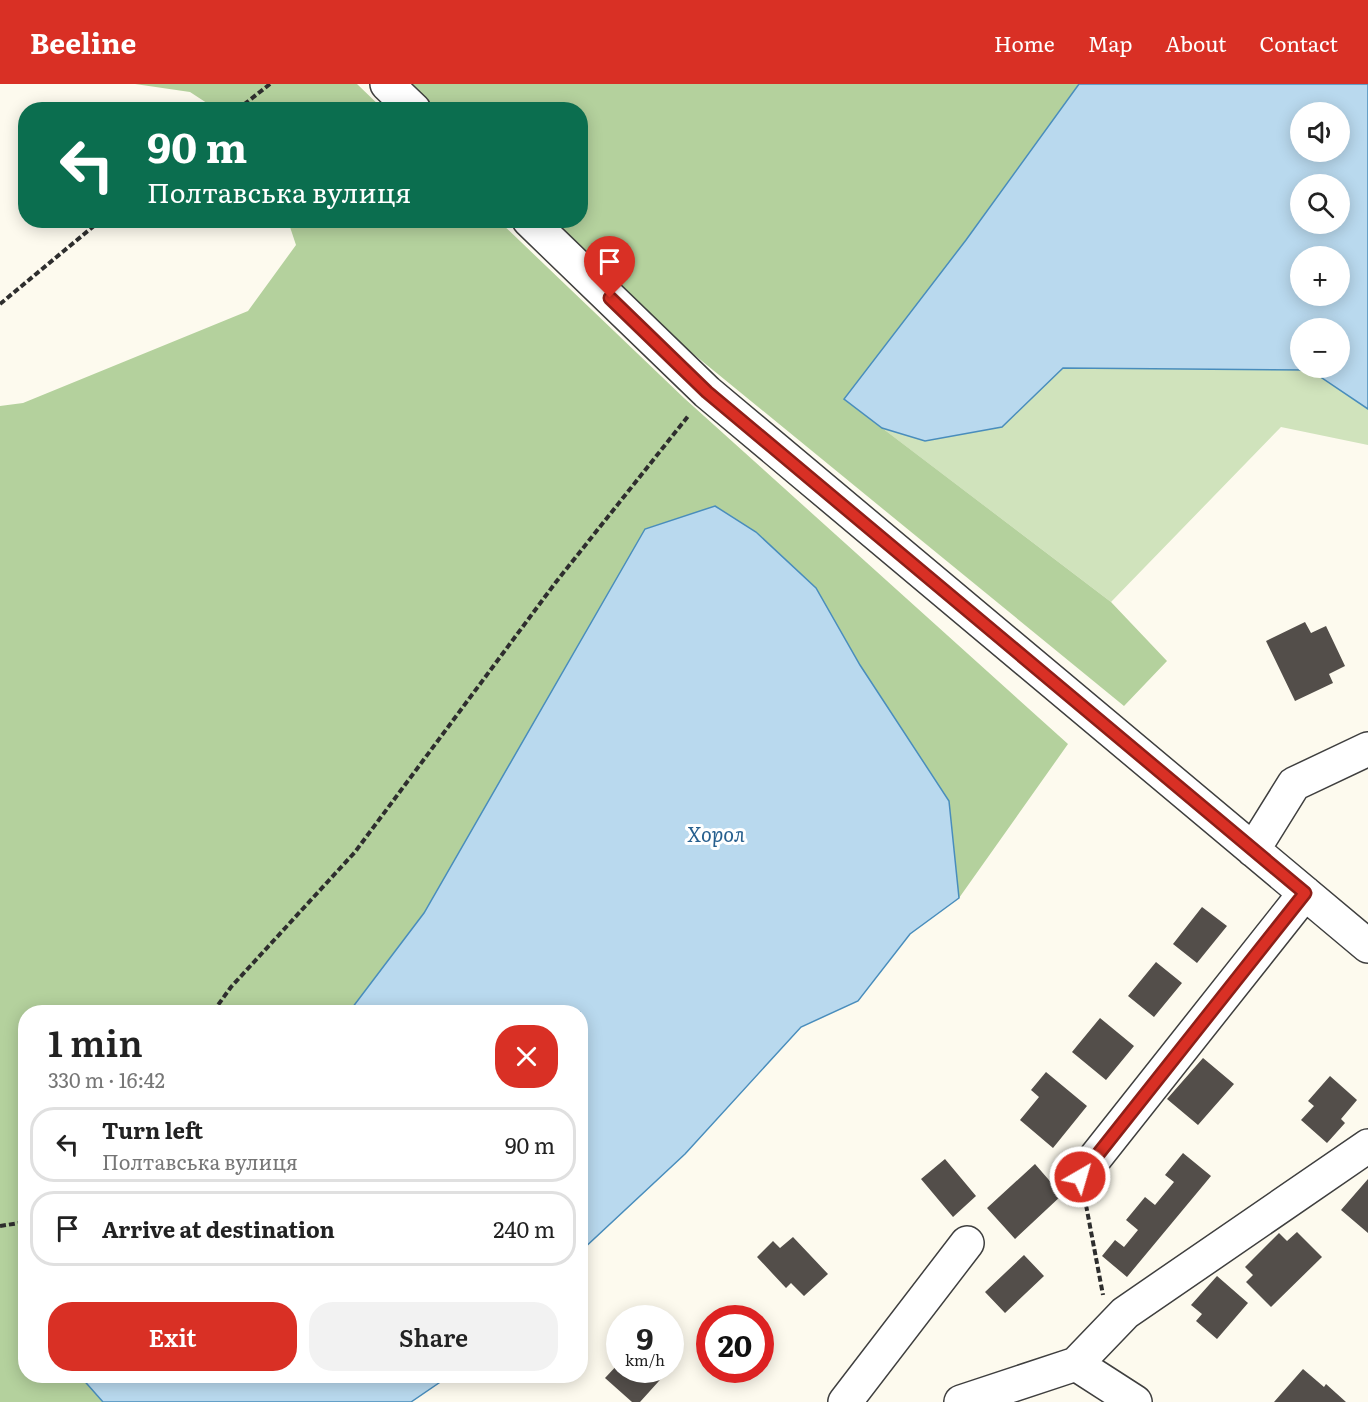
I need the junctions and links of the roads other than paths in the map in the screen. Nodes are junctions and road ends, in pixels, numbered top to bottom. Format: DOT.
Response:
graph roads {
  1 [pos="387,84"];
  2 [pos="406,102"];
  3 [pos="537,228"];
  4 [pos="1368,749"];
  5 [pos="1253,850"];
  6 [pos="1305,893"];
  7 [pos="1368,946"];
  8 [pos="1368,1146"];
  9 [pos="1080,1177"];
  10 [pos="967,1243"];
  11 [pos="1076,1364"];
  12 [pos="845,1402"];
  13 [pos="961,1402"];
  14 [pos="1135,1402"];
  1 -- 2 [label="street"];
  3 -- 5 [label="street"];
  4 -- 5 [label="street"];
  5 -- 6 [label="street"];
  6 -- 7 [label="street"];
  6 -- 9 [label="street"];
  8 -- 11 [label="street"];
  10 -- 12 [label="street"];
  11 -- 13 [label="street"];
  11 -- 14 [label="street"];
}
